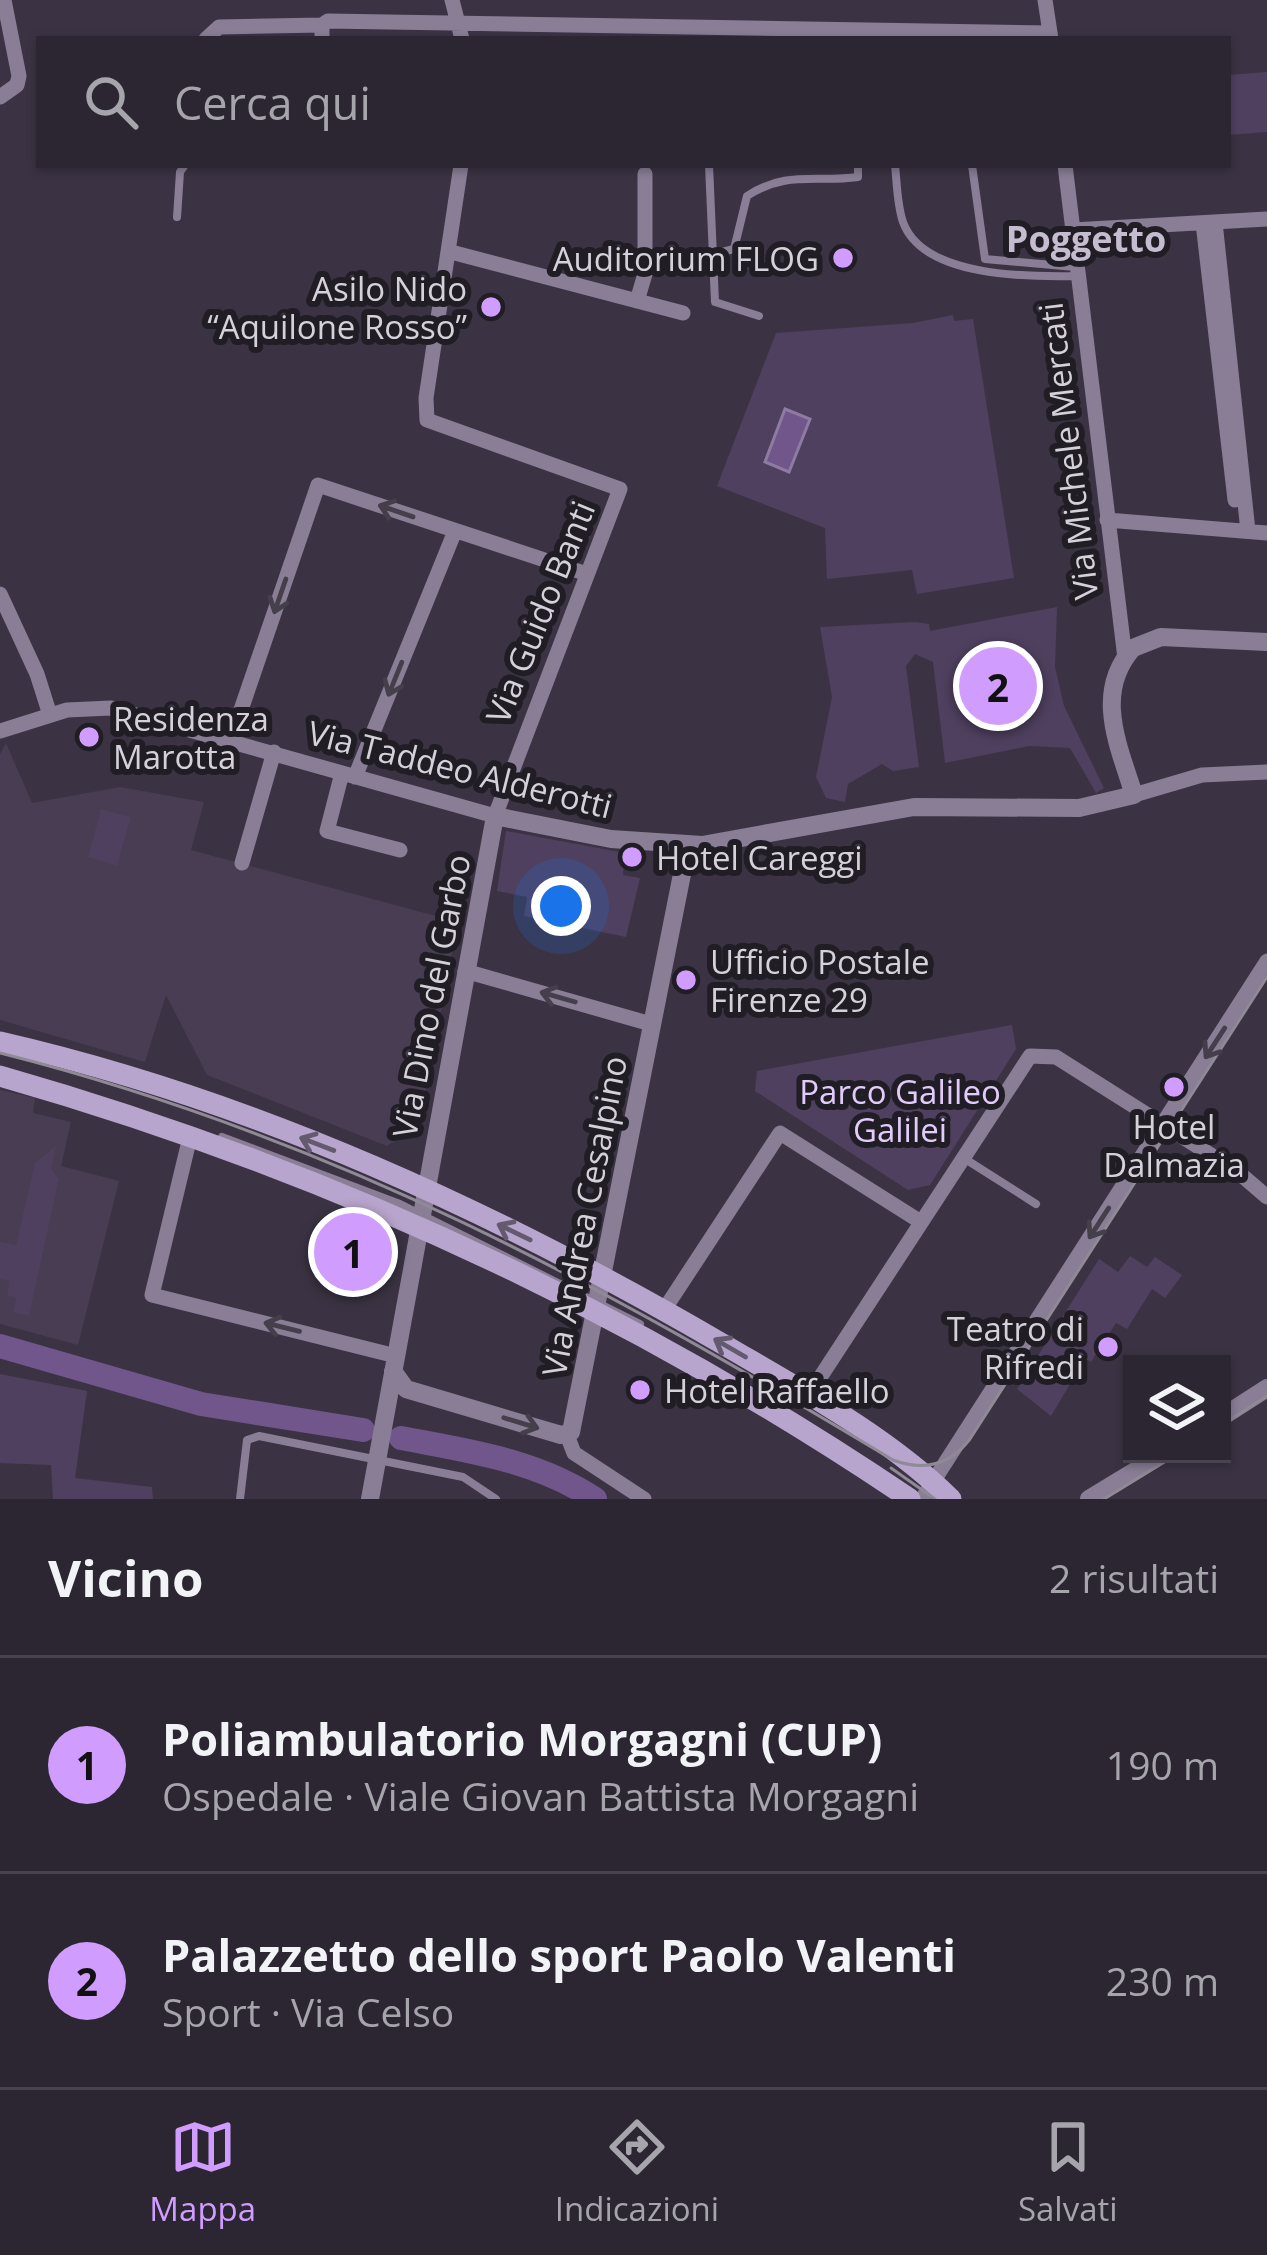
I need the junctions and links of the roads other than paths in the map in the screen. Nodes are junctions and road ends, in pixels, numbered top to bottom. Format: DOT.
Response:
graph roads {
  1 [pos="4,0"];
  2 [pos="452,0"];
  3 [pos="1045,0"];
  4 [pos="461,31"];
  5 [pos="322,32"];
  6 [pos="208,36"];
  7 [pos="1050,36"];
  8 [pos="0,97"];
  9 [pos="183,168"];
  10 [pos="461,168"];
  11 [pos="710,168"];
  12 [pos="858,168"];
  13 [pos="895,168"];
  14 [pos="972,168"];
  15 [pos="1065,168"];
  16 [pos="645,174"];
  17 [pos="177,217"];
  18 [pos="1267,220"];
  19 [pos="1209,223"];
  20 [pos="1073,230"];
  21 [pos="451,252"];
  22 [pos="710,255"];
  23 [pos="1077,272"];
  24 [pos="637,301"];
  25 [pos="683,313"];
  26 [pos="760,316"];
  27 [pos="1107,520"];
  28 [pos="454,531"];
  29 [pos="1243,531"];
  30 [pos="1267,532"];
  31 [pos="587,574"];
  32 [pos="0,594"];
  33 [pos="1267,643"];
  34 [pos="1125,658"];
  35 [pos="50,715"];
  36 [pos="0,730"];
  37 [pos="231,739"];
  38 [pos="274,752"];
  39 [pos="1267,772"];
  40 [pos="349,775"];
  41 [pos="1134,795"];
  42 [pos="495,816"];
  43 [pos="688,844"];
  44 [pos="400,850"];
  45 [pos="242,863"];
  46 [pos="1267,962"];
  47 [pos="465,971"];
  48 [pos="651,1024"];
  49 [pos="0,1042"];
  50 [pos="0,1066"];
  51 [pos="0,1076"];
  52 [pos="1162,1125"];
  53 [pos="190,1137"];
  54 [pos="962,1157"];
  55 [pos="425,1188"];
  56 [pos="1267,1197"];
  57 [pos="1036,1204"];
  58 [pos="419,1218"];
  59 [pos="921,1222"];
  60 [pos="604,1276"];
  61 [pos="597,1305"];
  62 [pos="664,1310"];
  63 [pos="394,1364"];
  64 [pos="1267,1388"];
  65 [pos="409,1390"];
  66 [pos="808,1396"];
  67 [pos="387,1409"];
  68 [pos="1231,1411"];
  69 [pos="567,1435"];
  70 [pos="378,1457"];
  71 [pos="1148,1463"];
  72 [pos="926,1493"];
  73 [pos="240,1499"];
  74 [pos="370,1499"];
  75 [pos="496,1499"];
  76 [pos="644,1499"];
  77 [pos="910,1499"];
  78 [pos="951,1499"];
  79 [pos="1089,1499"];
  1 -- 8 [label="street"];
  2 -- 4 [label="street"];
  3 -- 7 [label="street"];
  4 -- 5 [label="street"];
  4 -- 7 [label="street"];
  5 -- 6 [label="street"];
  9 -- 17 [label="lane"];
  10 -- 21 [label="street"];
  11 -- 22 [label="lane"];
  12 -- 22 [label="lane"];
  13 -- 23 [label="lane"];
  14 -- 23 [label="lane"];
  15 -- 20 [label="street, Via Michele Mercati"];
  16 -- 24 [label="street"];
  18 -- 19 [label="street"];
  19 -- 20 [label="street"];
  19 -- 29 [label="street"];
  20 -- 23 [label="street, Via Michele Mercati"];
  21 -- 24 [label="street"];
  21 -- 31 [label="street, Via Guido Banti"];
  22 -- 26 [label="lane"];
  23 -- 27 [label="street, Via Michele Mercati"];
  24 -- 25 [label="street"];
  27 -- 29 [label="street"];
  27 -- 34 [label="street, Via Michele Mercati"];
  28 -- 31 [label="street"];
  28 -- 37 [label="street, one-way"];
  28 -- 40 [label="street, one-way"];
  29 -- 30 [label="street"];
  31 -- 42 [label="street, Via Guido Banti"];
  32 -- 35 [label="street"];
  33 -- 34 [label="street"];
  34 -- 41 [label="street"];
  35 -- 36 [label="street, Via Taddeo Alderotti"];
  35 -- 37 [label="street, Via Taddeo Alderotti"];
  37 -- 38 [label="street, Via Taddeo Alderotti"];
  38 -- 40 [label="street, Via Taddeo Alderotti"];
  38 -- 45 [label="street"];
  39 -- 41 [label="street, Via Taddeo Alderotti"];
  40 -- 42 [label="street, Via Taddeo Alderotti"];
  40 -- 44 [label="street"];
  41 -- 43 [label="street, Via Taddeo Alderotti"];
  42 -- 43 [label="street, Via Taddeo Alderotti"];
  42 -- 47 [label="street, Via Dino del Garbo"];
  43 -- 48 [label="street, Via Andrea Cesalpino"];
  46 -- 52 [label="street, one-way"];
  48 -- 47 [label="street, one-way"];
  47 -- 55 [label="street, Via Dino del Garbo"];
  48 -- 60 [label="street, Via Andrea Cesalpino"];
  55 -- 49 [label="main road, one-way"];
  50 -- 58 [label="lane"];
  51 -- 53 [label="main road"];
  52 -- 54 [label="street"];
  52 -- 56 [label="street"];
  52 -- 72 [label="street, one-way"];
  53 -- 58 [label="main road"];
  63 -- 53 [label="street, one-way"];
  54 -- 57 [label="lane"];
  54 -- 59 [label="street"];
  55 -- 58 [label="street, Via Dino del Garbo"];
  60 -- 55 [label="main road, one-way"];
  58 -- 61 [label="main road"];
  58 -- 63 [label="street, Via Dino del Garbo"];
  59 -- 62 [label="street"];
  59 -- 66 [label="street"];
  60 -- 61 [label="street, Via Andrea Cesalpino"];
  60 -- 62 [label="main road"];
  61 -- 69 [label="street, Via Andrea Cesalpino"];
  61 -- 72 [label="lane"];
  61 -- 77 [label="main road"];
  66 -- 62 [label="main road, one-way"];
  63 -- 65 [label="street"];
  63 -- 67 [label="street, Via Dino del Garbo"];
  64 -- 68 [label="street"];
  65 -- 67 [label="street"];
  65 -- 69 [label="street, one-way"];
  66 -- 72 [label="main road"];
  67 -- 70 [label="street, Via Dino del Garbo"];
  69 -- 76 [label="street"];
  70 -- 73 [label="lane"];
  70 -- 74 [label="street, Via Dino del Garbo"];
  70 -- 75 [label="lane"];
  71 -- 79 [label="street"];
  72 -- 78 [label="main road"];
}
